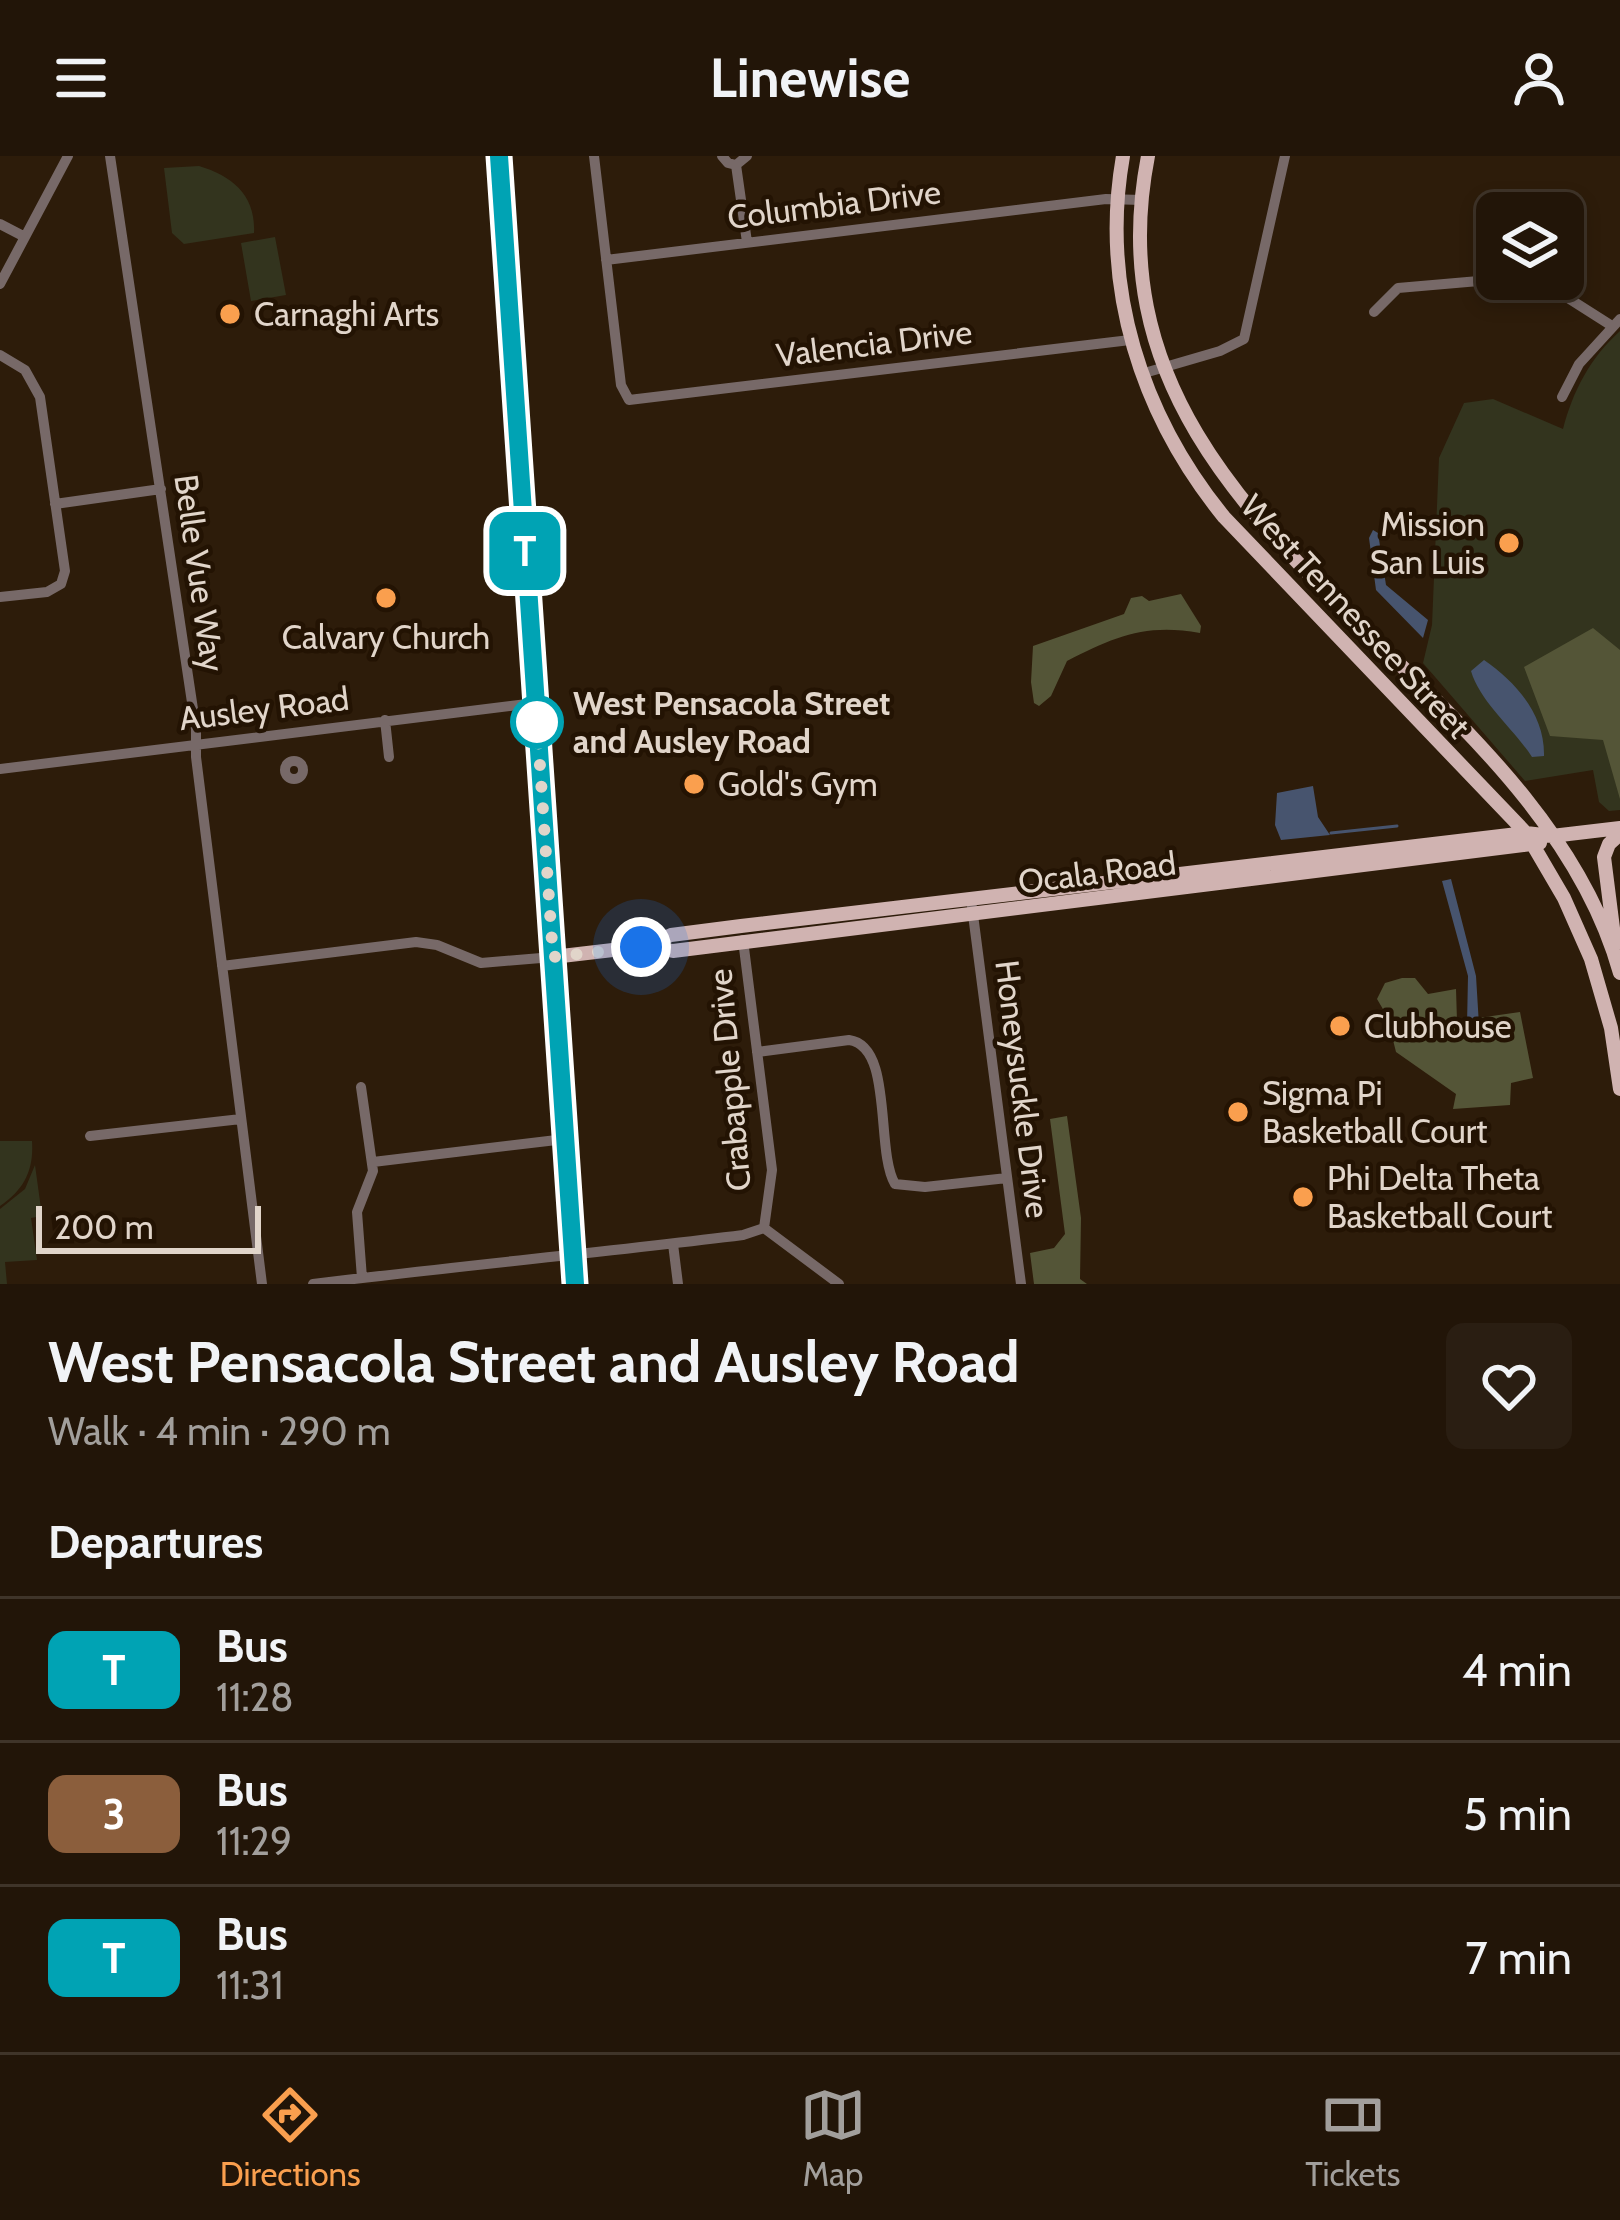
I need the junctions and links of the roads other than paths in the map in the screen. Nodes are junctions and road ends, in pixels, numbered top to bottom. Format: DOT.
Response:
graph roads {
  1 [pos="68,156"];
  2 [pos="110,156"];
  3 [pos="499,156"];
  4 [pos="594,156"];
  5 [pos="722,156"];
  6 [pos="747,156"];
  7 [pos="1124,156"];
  8 [pos="1148,156"];
  9 [pos="1285,156"];
  10 [pos="736,165"];
  11 [pos="1118,199"];
  12 [pos="1142,200"];
  13 [pos="0,224"];
  14 [pos="25,238"];
  15 [pos="747,242"];
  16 [pos="605,260"];
  17 [pos="1476,281"];
  18 [pos="0,284"];
  19 [pos="1575,300"];
  20 [pos="1374,311"];
  21 [pos="1616,323"];
  22 [pos="1130,340"];
  23 [pos="0,355"];
  24 [pos="1164,367"];
  25 [pos="1141,374"];
  26 [pos="1562,397"];
  27 [pos="1189,470"];
  28 [pos="1223,477"];
  29 [pos="161,489"];
  30 [pos="55,504"];
  31 [pos="1272,534"];
  32 [pos="1254,549"];
  33 [pos="0,597"];
  34 [pos="1424,691"];
  35 [pos="536,703"];
  36 [pos="1406,709"];
  37 [pos="385,720"];
  38 [pos="290,733"];
  39 [pos="196,744"];
  40 [pos="389,758"];
  41 [pos="293,760"];
  42 [pos="0,769"];
  43 [pos="1496,800"];
  44 [pos="1620,831"];
  45 [pos="1552,836"];
  46 [pos="1487,838"];
  47 [pos="1530,840"];
  48 [pos="1428,853"];
  49 [pos="972,908"];
  50 [pos="742,934"];
  51 [pos="553,957"];
  52 [pos="222,966"];
  53 [pos="1618,967"];
  54 [pos="1616,1028"];
  55 [pos="757,1052"];
  56 [pos="361,1087"];
  57 [pos="1620,1089"];
  58 [pos="242,1119"];
  59 [pos="90,1136"];
  60 [pos="566,1138"];
  61 [pos="373,1162"];
  62 [pos="1007,1178"];
  63 [pos="764,1228"];
  64 [pos="673,1244"];
  65 [pos="573,1255"];
  66 [pos="362,1278"];
  67 [pos="834,1283"];
  68 [pos="262,1284"];
  69 [pos="313,1284"];
  70 [pos="575,1284"];
  71 [pos="678,1284"];
  72 [pos="1021,1284"];
  1 -- 14 [label="street"];
  2 -- 29 [label="street, Belle Vue Way"];
  3 -- 35 [label="main road"];
  4 -- 16 [label="street"];
  5 -- 10 [label="street"];
  6 -- 10 [label="street"];
  7 -- 11 [label="main road, West Tennessee Street"];
  8 -- 12 [label="main road, West Tennessee Street"];
  9 -- 24 [label="street"];
  10 -- 15 [label="street"];
  11 -- 12 [label="street, Columbia Drive"];
  11 -- 15 [label="street, Columbia Drive"];
  11 -- 22 [label="main road, West Tennessee Street"];
  12 -- 24 [label="main road, West Tennessee Street"];
  13 -- 14 [label="street"];
  14 -- 18 [label="street"];
  15 -- 16 [label="street, Columbia Drive"];
  16 -- 22 [label="street, Valencia Drive"];
  17 -- 20 [label="street"];
  19 -- 21 [label="street"];
  21 -- 26 [label="street"];
  22 -- 25 [label="main road, West Tennessee Street"];
  23 -- 30 [label="street"];
  24 -- 25 [label="street"];
  24 -- 28 [label="main road, West Tennessee Street"];
  25 -- 27 [label="main road, West Tennessee Street"];
  27 -- 28 [label="main road"];
  27 -- 32 [label="main road, West Tennessee Street"];
  28 -- 31 [label="main road, West Tennessee Street"];
  29 -- 30 [label="street"];
  29 -- 39 [label="street, Belle Vue Way"];
  30 -- 33 [label="street"];
  31 -- 32 [label="main road"];
  31 -- 34 [label="main road, West Tennessee Street"];
  32 -- 36 [label="main road, West Tennessee Street"];
  34 -- 36 [label="main road"];
  34 -- 45 [label="main road, West Tennessee Street"];
  35 -- 37 [label="street, Ausley Road"];
  35 -- 51 [label="main road"];
  36 -- 43 [label="main road, West Tennessee Street"];
  37 -- 38 [label="street, Ausley Road"];
  37 -- 40 [label="street"];
  38 -- 39 [label="street, Ausley Road"];
  38 -- 41 [label="street"];
  39 -- 42 [label="street, Ausley Road"];
  39 -- 52 [label="street, Belle Vue Way"];
  43 -- 46 [label="main road"];
  43 -- 47 [label="main road, West Tennessee Street"];
  44 -- 45 [label="main road, Ocala Road"];
  44 -- 53 [label="main road"];
  45 -- 47 [label="main road, Ocala Road"];
  45 -- 53 [label="main road, West Tennessee Street"];
  46 -- 47 [label="main road, Ocala Road"];
  46 -- 48 [label="main road, Ocala Road"];
  47 -- 48 [label="main road, Ocala Road"];
  47 -- 54 [label="main road, West Tennessee Street"];
  48 -- 49 [label="main road, Ocala Road"];
  49 -- 50 [label="main road, Ocala Road"];
  49 -- 62 [label="street, Honeysuckle Drive"];
  50 -- 51 [label="main road, Ocala Road"];
  50 -- 55 [label="street, Crabapple Drive"];
  51 -- 52 [label="street"];
  51 -- 60 [label="main road"];
  52 -- 58 [label="street, Belle Vue Way"];
  54 -- 57 [label="main road, West Tennessee Street"];
  55 -- 62 [label="street"];
  55 -- 63 [label="street, Crabapple Drive"];
  56 -- 61 [label="street"];
  58 -- 59 [label="street"];
  58 -- 68 [label="street, Belle Vue Way"];
  60 -- 61 [label="street"];
  60 -- 65 [label="main road"];
  61 -- 66 [label="street"];
  62 -- 72 [label="street, Honeysuckle Drive"];
  63 -- 64 [label="street"];
  63 -- 67 [label="street"];
  64 -- 65 [label="street"];
  64 -- 71 [label="street"];
  65 -- 66 [label="street"];
  65 -- 70 [label="main road"];
  66 -- 69 [label="street"];
}
